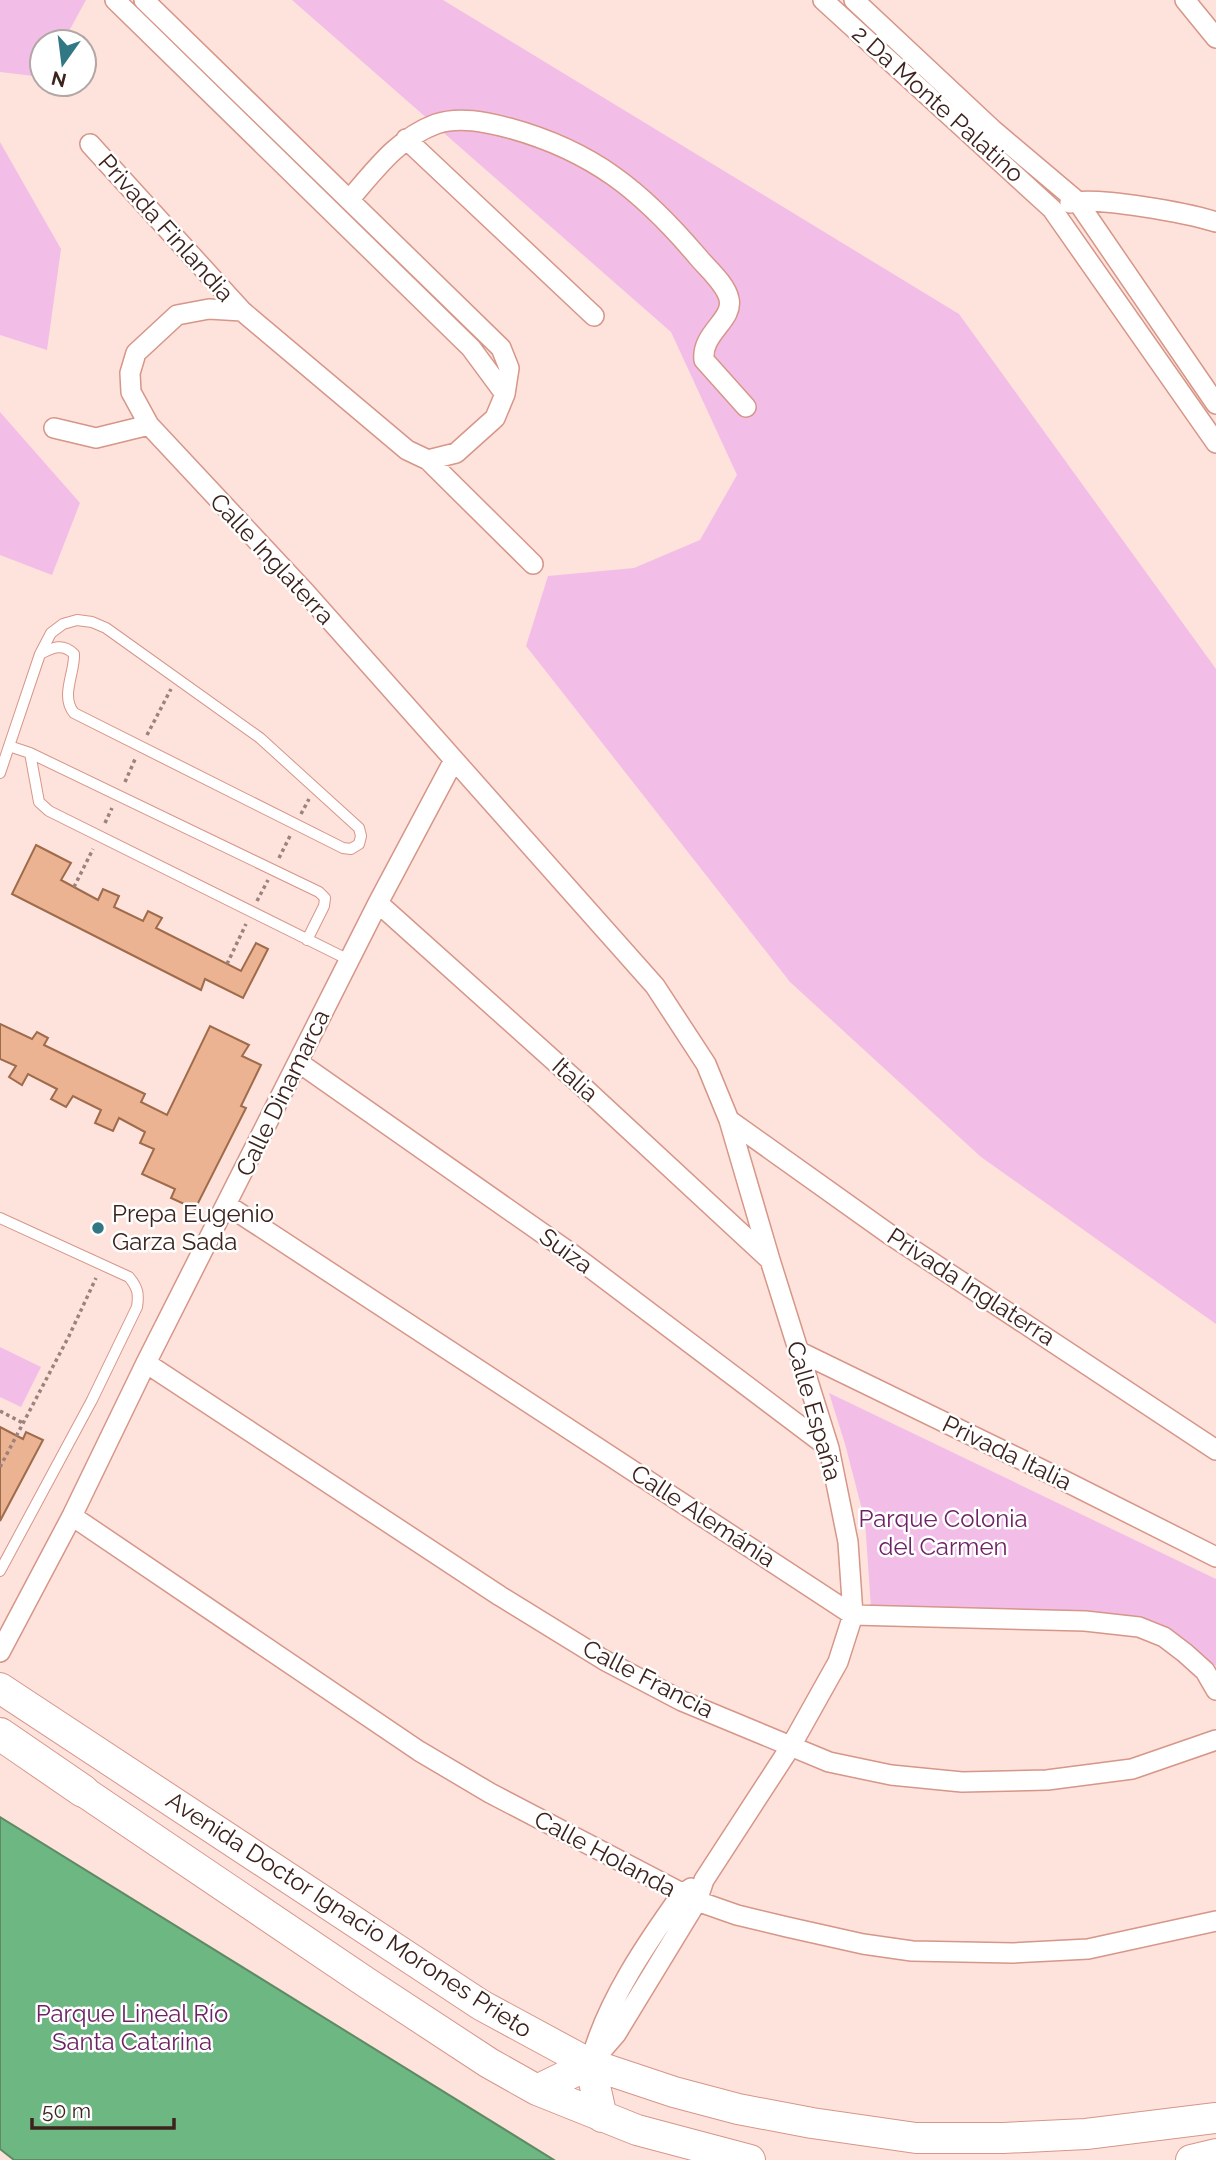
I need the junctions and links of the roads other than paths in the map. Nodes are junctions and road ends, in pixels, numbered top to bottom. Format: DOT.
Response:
graph roads {
  1 [pos="115,0"];
  2 [pos="144,0"];
  3 [pos="823,0"];
  4 [pos="854,0"];
  5 [pos="1185,0"];
  6 [pos="1216,38"];
  7 [pos="407,139"];
  8 [pos="90,144"];
  9 [pos="349,200"];
  10 [pos="1077,201"];
  11 [pos="1052,209"];
  12 [pos="1216,222"];
  13 [pos="242,311"];
  14 [pos="594,316"];
  15 [pos="505,394"];
  16 [pos="1216,404"];
  17 [pos="746,407"];
  18 [pos="149,425"];
  19 [pos="54,428"];
  20 [pos="1216,443"];
  21 [pos="428,460"];
  22 [pos="533,564"];
  23 [pos="40,654"];
  24 [pos="9,746"];
  25 [pos="30,753"];
  26 [pos="454,760"];
  27 [pos="0,773"];
  28 [pos="377,902"];
  29 [pos="307,940"];
  30 [pos="349,960"];
  31 [pos="298,1062"];
  32 [pos="729,1119"];
  33 [pos="226,1205"];
  34 [pos="0,1218"];
  35 [pos="770,1260"];
  36 [pos="798,1351"];
  37 [pos="146,1363"];
  38 [pos="829,1448"];
  39 [pos="1216,1450"];
  40 [pos="72,1516"];
  41 [pos="1216,1557"];
  42 [pos="0,1571"];
  43 [pos="853,1615"];
  44 [pos="0,1651"];
  45 [pos="0,1688"];
  46 [pos="1216,1690"];
  47 [pos="0,1734"];
  48 [pos="1216,1740"];
  49 [pos="791,1746"];
  50 [pos="0,1753"];
  51 [pos="83,1791"];
  52 [pos="689,1898"];
  53 [pos="1216,1921"];
  54 [pos="590,2064"];
  55 [pos="537,2090"];
  56 [pos="601,2117"];
  57 [pos="1216,2118"];
  58 [pos="1216,2154"];
  59 [pos="750,2160"];
  60 [pos="1191,2160"];
  1 -- 15 [label="street"];
  2 -- 9 [label="street"];
  3 -- 11 [label="street, 2 Da Monte Palatino"];
  4 -- 10 [label="street, 2 Da Monte Palatino"];
  5 -- 6 [label="street"];
  7 -- 9 [label="street"];
  7 -- 14 [label="street"];
  7 -- 17 [label="street"];
  8 -- 13 [label="street, Privada Finlandia"];
  9 -- 15 [label="street"];
  10 -- 11 [label="street"];
  10 -- 12 [label="street"];
  10 -- 16 [label="street, 2 Da Monte Palatino"];
  11 -- 20 [label="street, 2 Da Monte Palatino"];
  13 -- 18 [label="street, Calle Inglaterra"];
  13 -- 21 [label="street"];
  15 -- 21 [label="street"];
  18 -- 19 [label="street"];
  18 -- 26 [label="street, Calle Inglaterra"];
  21 -- 22 [label="street"];
  23 -- 23 [label="lane"];
  23 -- 24 [label="lane"];
  24 -- 25 [label="lane"];
  24 -- 27 [label="lane"];
  25 -- 29 [label="lane"];
  25 -- 29 [label="lane"];
  26 -- 28 [label="street, Calle Dinamarca"];
  26 -- 32 [label="street, Calle Inglaterra"];
  28 -- 30 [label="street, Calle Dinamarca"];
  28 -- 35 [label="street, Italia"];
  29 -- 30 [label="lane"];
  30 -- 31 [label="street, Calle Dinamarca"];
  31 -- 33 [label="street, Calle Dinamarca"];
  31 -- 38 [label="street, Suiza"];
  32 -- 35 [label="street, Calle España"];
  32 -- 39 [label="street, Privada Inglaterra"];
  33 -- 37 [label="street, Calle Dinamarca"];
  33 -- 43 [label="street, Calle Alemánia"];
  34 -- 42 [label="lane"];
  35 -- 36 [label="street, Calle España"];
  36 -- 38 [label="street, Calle España"];
  36 -- 41 [label="street, Privada Italia"];
  37 -- 40 [label="street, Calle Dinamarca"];
  37 -- 49 [label="street, Calle Francia"];
  38 -- 43 [label="street, Calle España"];
  40 -- 44 [label="street, Calle Dinamarca"];
  40 -- 52 [label="street, Calle Holanda"];
  43 -- 46 [label="street"];
  43 -- 49 [label="street, Calle España"];
  45 -- 54 [label="main road, Avenida Doctor Ignacio Morones Prieto"];
  47 -- 51 [label="highway"];
  48 -- 49 [label="street, Calle Francia"];
  49 -- 52 [label="street, Calle España"];
  50 -- 51 [label="highway"];
  51 -- 55 [label="main road, Avenida Doctor Ignacio Morones Prieto"];
  52 -- 53 [label="street, Calle Holanda"];
  52 -- 54 [label="street, Calle España"];
  54 -- 55 [label="main road"];
  54 -- 56 [label="main road"];
  54 -- 57 [label="main road, Avenida Doctor Ignacio Morones Prieto"];
  55 -- 56 [label="main road, Avenida Doctor Ignacio Morones Prieto"];
  56 -- 59 [label="main road, Avenida Doctor Ignacio Morones Prieto"];
  58 -- 60 [label="main road"];
}
